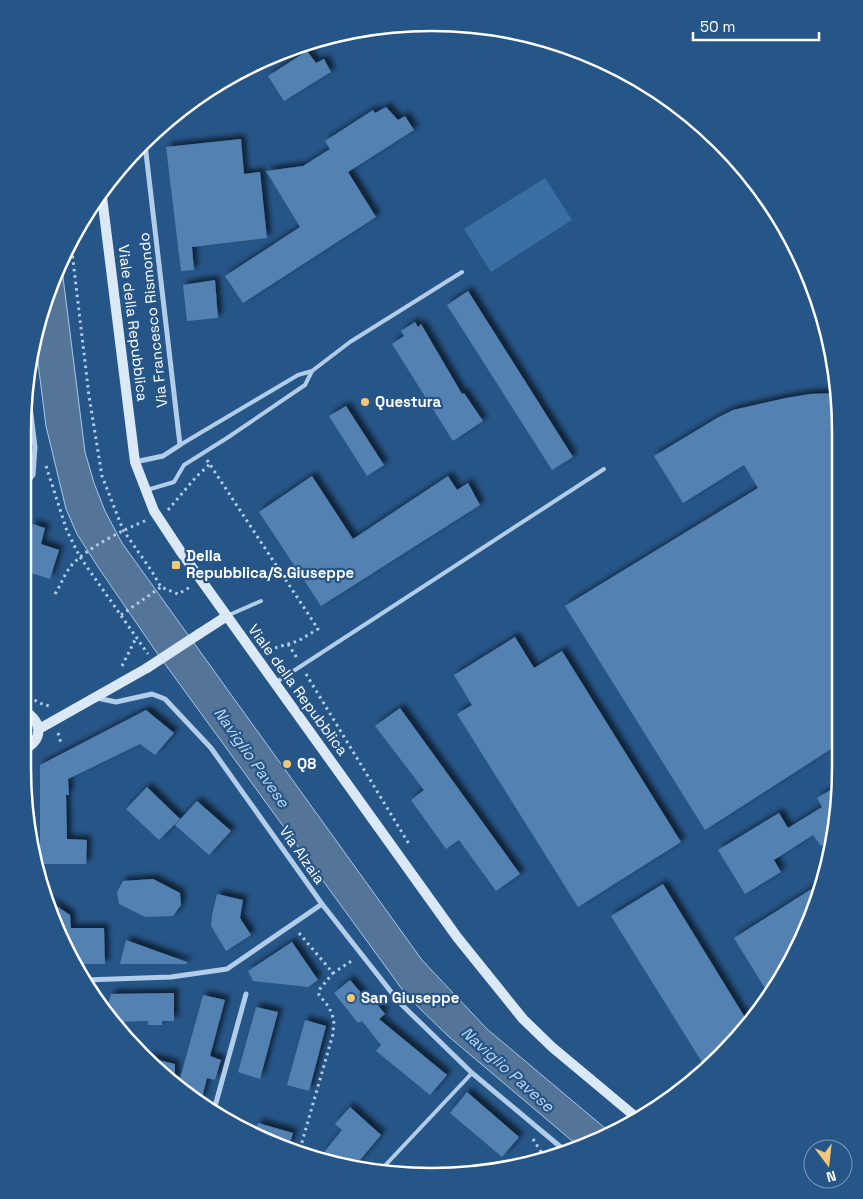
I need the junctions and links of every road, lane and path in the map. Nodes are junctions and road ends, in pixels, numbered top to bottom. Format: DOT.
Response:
graph roads {
  1 [pos="146,151"];
  2 [pos="103,204"];
  3 [pos="73,253"];
  4 [pos="462,272"];
  5 [pos="312,371"];
  6 [pos="31,419"];
  7 [pos="180,445"];
  8 [pos="202,454"];
  9 [pos="45,459"];
  10 [pos="135,462"];
  11 [pos="210,464"];
  12 [pos="604,469"];
  13 [pos="31,476"];
  14 [pos="145,490"];
  15 [pos="157,515"];
  16 [pos="123,530"];
  17 [pos="82,556"];
  18 [pos="160,587"];
  19 [pos="186,590"];
  20 [pos="55,594"];
  21 [pos="261,602"];
  22 [pos="121,615"];
  23 [pos="227,616"];
  24 [pos="136,637"];
  25 [pos="288,644"];
  26 [pos="255,655"];
  27 [pos="149,664"];
  28 [pos="302,666"];
  29 [pos="115,671"];
  30 [pos="275,683"];
  31 [pos="31,697"];
  32 [pos="97,698"];
  33 [pos="59,704"];
  34 [pos="31,715"];
  35 [pos="39,730"];
  36 [pos="31,746"];
  37 [pos="410,845"];
  38 [pos="322,904"];
  39 [pos="292,924"];
  40 [pos="361,956"];
  41 [pos="333,973"];
  42 [pos="93,980"];
  43 [pos="246,994"];
  44 [pos="472,1073"];
  45 [pos="216,1104"];
  46 [pos="632,1114"];
  47 [pos="301,1146"];
  48 [pos="560,1147"];
  49 [pos="386,1165"];
  1 -- 7 [label="street, Via Francesco Rismondo"];
  2 -- 10 [label="street, Viale della Repubblica"];
  3 -- 16 [label="path"];
  4 -- 5 [label="lane"];
  5 -- 7 [label="lane"];
  5 -- 8 [label="lane"];
  6 -- 13 [label="street"];
  7 -- 10 [label="street"];
  8 -- 11 [label="path"];
  8 -- 14 [label="lane"];
  9 -- 17 [label="path"];
  10 -- 14 [label="street, Viale della Repubblica"];
  11 -- 15 [label="path"];
  11 -- 25 [label="path"];
  12 -- 28 [label="lane"];
  14 -- 15 [label="street, Viale della Repubblica"];
  15 -- 16 [label="path"];
  15 -- 23 [label="street, Viale della Repubblica"];
  16 -- 17 [label="path"];
  16 -- 18 [label="path"];
  17 -- 20 [label="path"];
  17 -- 22 [label="path"];
  18 -- 19 [label="path"];
  18 -- 22 [label="path"];
  21 -- 23 [label="lane"];
  22 -- 24 [label="path"];
  23 -- 26 [label="street, Viale della Repubblica"];
  23 -- 27 [label="street, bridge"];
  24 -- 27 [label="path"];
  24 -- 29 [label="path"];
  25 -- 26 [label="path"];
  25 -- 28 [label="path"];
  26 -- 30 [label="street, Viale della Repubblica"];
  27 -- 32 [label="street"];
  28 -- 30 [label="lane"];
  28 -- 37 [label="path"];
  30 -- 46 [label="street, Viale della Repubblica"];
  31 -- 33 [label="path"];
  32 -- 35 [label="street"];
  32 -- 38 [label="street, Via Alzaia"];
  34 -- 35 [label="street"];
  35 -- 36 [label="street"];
  38 -- 39 [label="street"];
  38 -- 40 [label="street, Via Alzaia"];
  39 -- 41 [label="path"];
  39 -- 42 [label="street"];
  40 -- 41 [label="path"];
  40 -- 44 [label="street, Via Alzaia"];
  41 -- 47 [label="path"];
  43 -- 45 [label="street"];
  44 -- 48 [label="street, Via Alzaia"];
  44 -- 49 [label="lane"];
}
